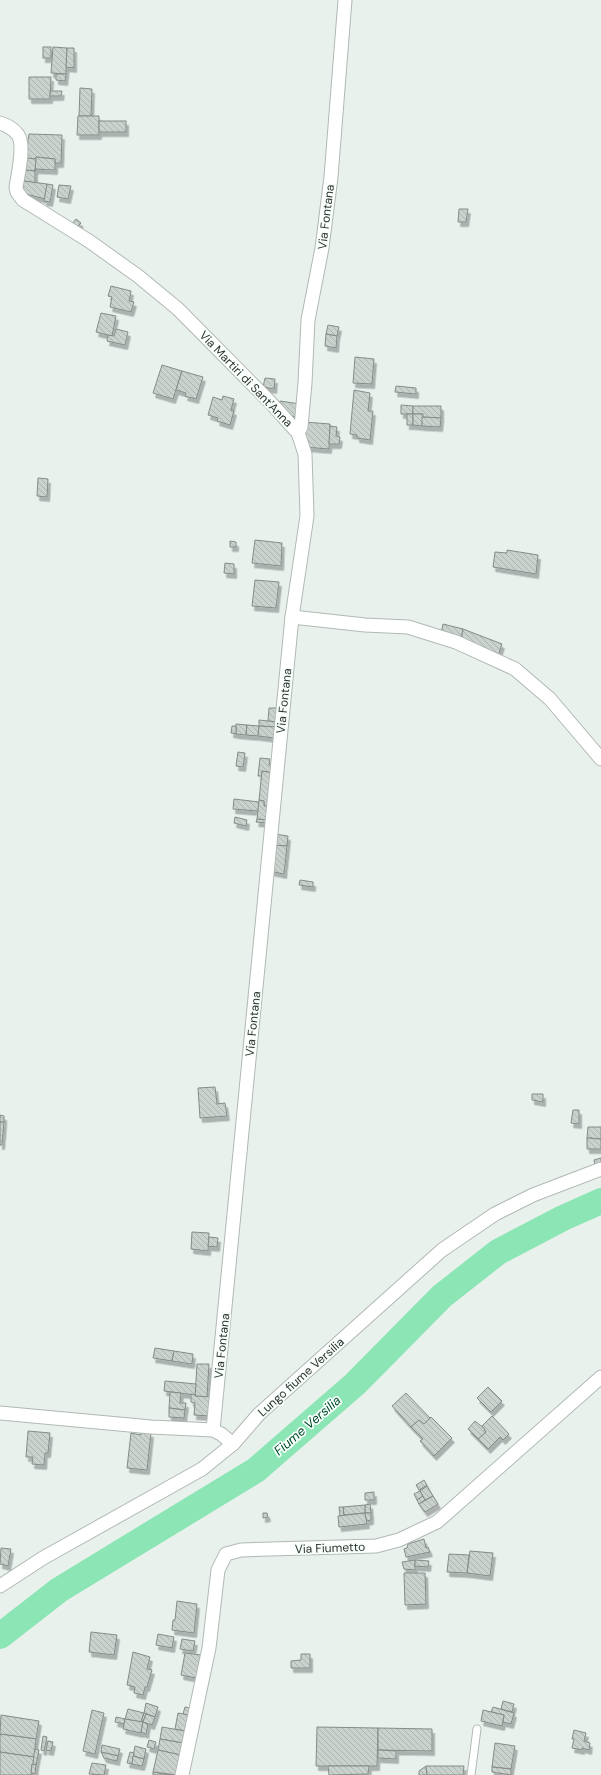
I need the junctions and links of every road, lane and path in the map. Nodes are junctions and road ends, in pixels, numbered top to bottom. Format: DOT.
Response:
graph roads {
  1 [pos="345,0"];
  2 [pos="0,123"];
  3 [pos="298,433"];
  4 [pos="292,617"];
  5 [pos="601,758"];
  6 [pos="601,1169"];
  7 [pos="601,1376"];
  8 [pos="0,1413"];
  9 [pos="213,1430"];
  10 [pos="233,1444"];
  11 [pos="0,1586"];
  12 [pos="477,1730"];
  13 [pos="182,1775"];
  14 [pos="471,1775"];
  1 -- 3 [label="street, Via Fontana"];
  2 -- 3 [label="street, Via Martiri di Sant'Anna"];
  3 -- 4 [label="street, Via Martiri di Sant'Anna"];
  4 -- 5 [label="street"];
  4 -- 9 [label="street, Via Fontana"];
  6 -- 10 [label="street, Lungo fiume Versilia"];
  7 -- 13 [label="street, Via Fiumetto"];
  8 -- 9 [label="street"];
  9 -- 10 [label="street"];
  10 -- 11 [label="street, Lungo fiume Versilia"];
  12 -- 14 [label="lane"];
}
